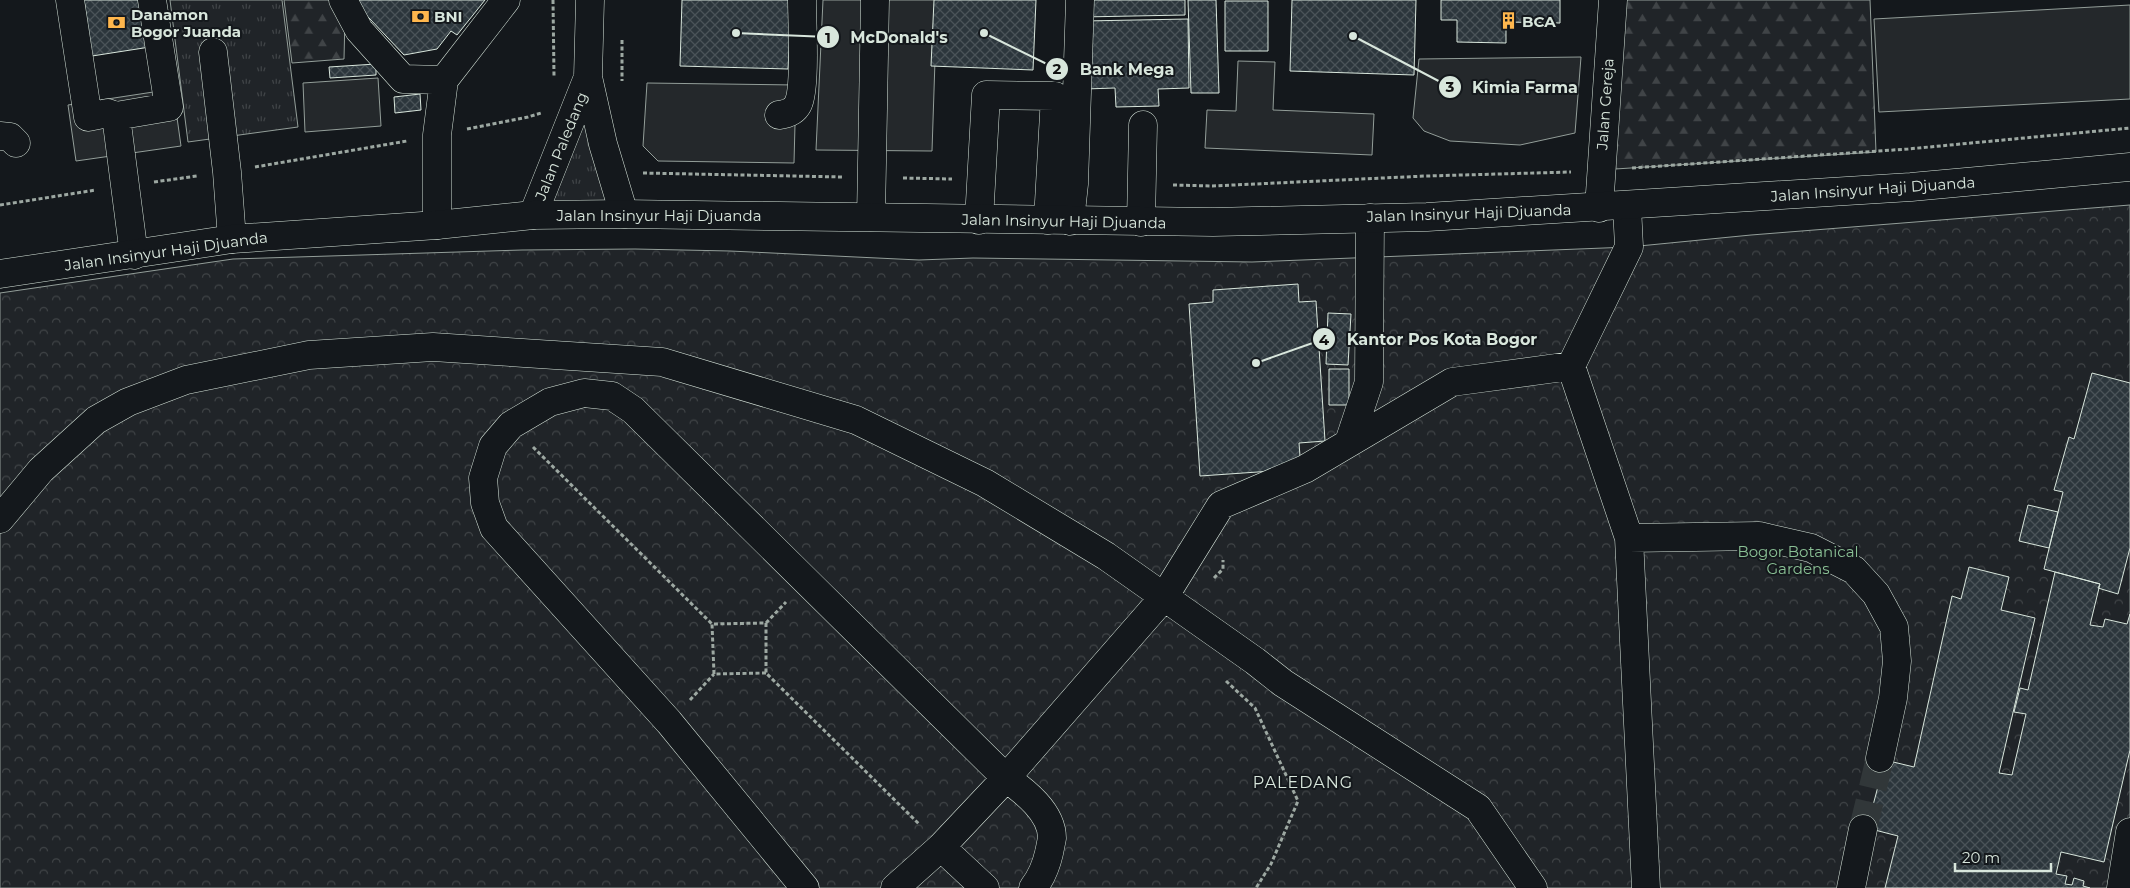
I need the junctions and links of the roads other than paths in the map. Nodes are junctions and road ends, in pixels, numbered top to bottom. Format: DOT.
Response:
graph roads {
  1 [pos="70,0"];
  2 [pos="152,0"];
  3 [pos="343,0"];
  4 [pos="506,0"];
  5 [pos="590,0"];
  6 [pos="802,0"];
  7 [pos="875,0"];
  8 [pos="1080,0"];
  9 [pos="1613,0"];
  10 [pos="213,52"];
  11 [pos="588,77"];
  12 [pos="444,80"];
  13 [pos="779,115"];
  14 [pos="116,116"];
  15 [pos="1143,125"];
  16 [pos="2130,167"];
  17 [pos="1627,206"];
  18 [pos="1598,208"];
  19 [pos="624,214"];
  20 [pos="533,215"];
  21 [pos="871,217"];
  22 [pos="1370,218"];
  23 [pos="979,220"];
  24 [pos="1059,221"];
  25 [pos="1141,222"];
  26 [pos="437,225"];
  27 [pos="232,239"];
  28 [pos="134,254"];
  29 [pos="0,274"];
  30 [pos="1571,366"];
  31 [pos="1349,442"];
  32 [pos="0,519"];
  33 [pos="1629,538"];
  34 [pos="1164,598"];
  35 [pos="1880,758"];
  36 [pos="1006,778"];
  37 [pos="1863,829"];
  38 [pos="2130,832"];
  39 [pos="941,847"];
  40 [pos="805,888"];
  41 [pos="895,888"];
  42 [pos="985,888"];
  43 [pos="1033,888"];
  44 [pos="1533,888"];
  45 [pos="1646,888"];
  46 [pos="1851,888"];
  47 [pos="2121,888"];
  1 -- 14 [label="main road"];
  2 -- 14 [label="main road"];
  3 -- 12 [label="main road"];
  4 -- 12 [label="main road"];
  5 -- 11 [label="main road, Jalan Paledang"];
  6 -- 13 [label="main road"];
  7 -- 21 [label="main road"];
  8 -- 24 [label="main road"];
  9 -- 18 [label="main road, Jalan Gereja"];
  10 -- 27 [label="main road"];
  11 -- 19 [label="main road, Jalan Paledang"];
  11 -- 20 [label="main road, Jalan Paledang"];
  12 -- 26 [label="main road"];
  14 -- 28 [label="main road"];
  15 -- 25 [label="main road"];
  16 -- 17 [label="main road, Jalan Insinyur Haji Djuanda"];
  17 -- 18 [label="main road, Jalan Insinyur Haji Djuanda"];
  17 -- 30 [label="main road"];
  18 -- 22 [label="main road, Jalan Insinyur Haji Djuanda"];
  19 -- 20 [label="main road, Jalan Insinyur Haji Djuanda"];
  19 -- 21 [label="main road, Jalan Insinyur Haji Djuanda"];
  20 -- 26 [label="main road, Jalan Insinyur Haji Djuanda"];
  21 -- 23 [label="main road, Jalan Insinyur Haji Djuanda"];
  22 -- 25 [label="main road, Jalan Insinyur Haji Djuanda"];
  22 -- 31 [label="main road"];
  23 -- 24 [label="main road, Jalan Insinyur Haji Djuanda"];
  23 -- 24 [label="main road"];
  24 -- 25 [label="main road, Jalan Insinyur Haji Djuanda"];
  26 -- 27 [label="main road, Jalan Insinyur Haji Djuanda"];
  27 -- 28 [label="main road, Jalan Insinyur Haji Djuanda"];
  28 -- 29 [label="main road, Jalan Insinyur Haji Djuanda"];
  30 -- 31 [label="main road"];
  30 -- 33 [label="main road"];
  31 -- 34 [label="main road"];
  32 -- 34 [label="main road"];
  33 -- 35 [label="main road"];
  33 -- 45 [label="main road"];
  34 -- 36 [label="main road"];
  34 -- 44 [label="main road"];
  36 -- 39 [label="main road"];
  36 -- 40 [label="main road"];
  36 -- 43 [label="main road"];
  37 -- 46 [label="main road"];
  38 -- 47 [label="main road"];
  39 -- 41 [label="main road"];
  39 -- 42 [label="main road"];
}
